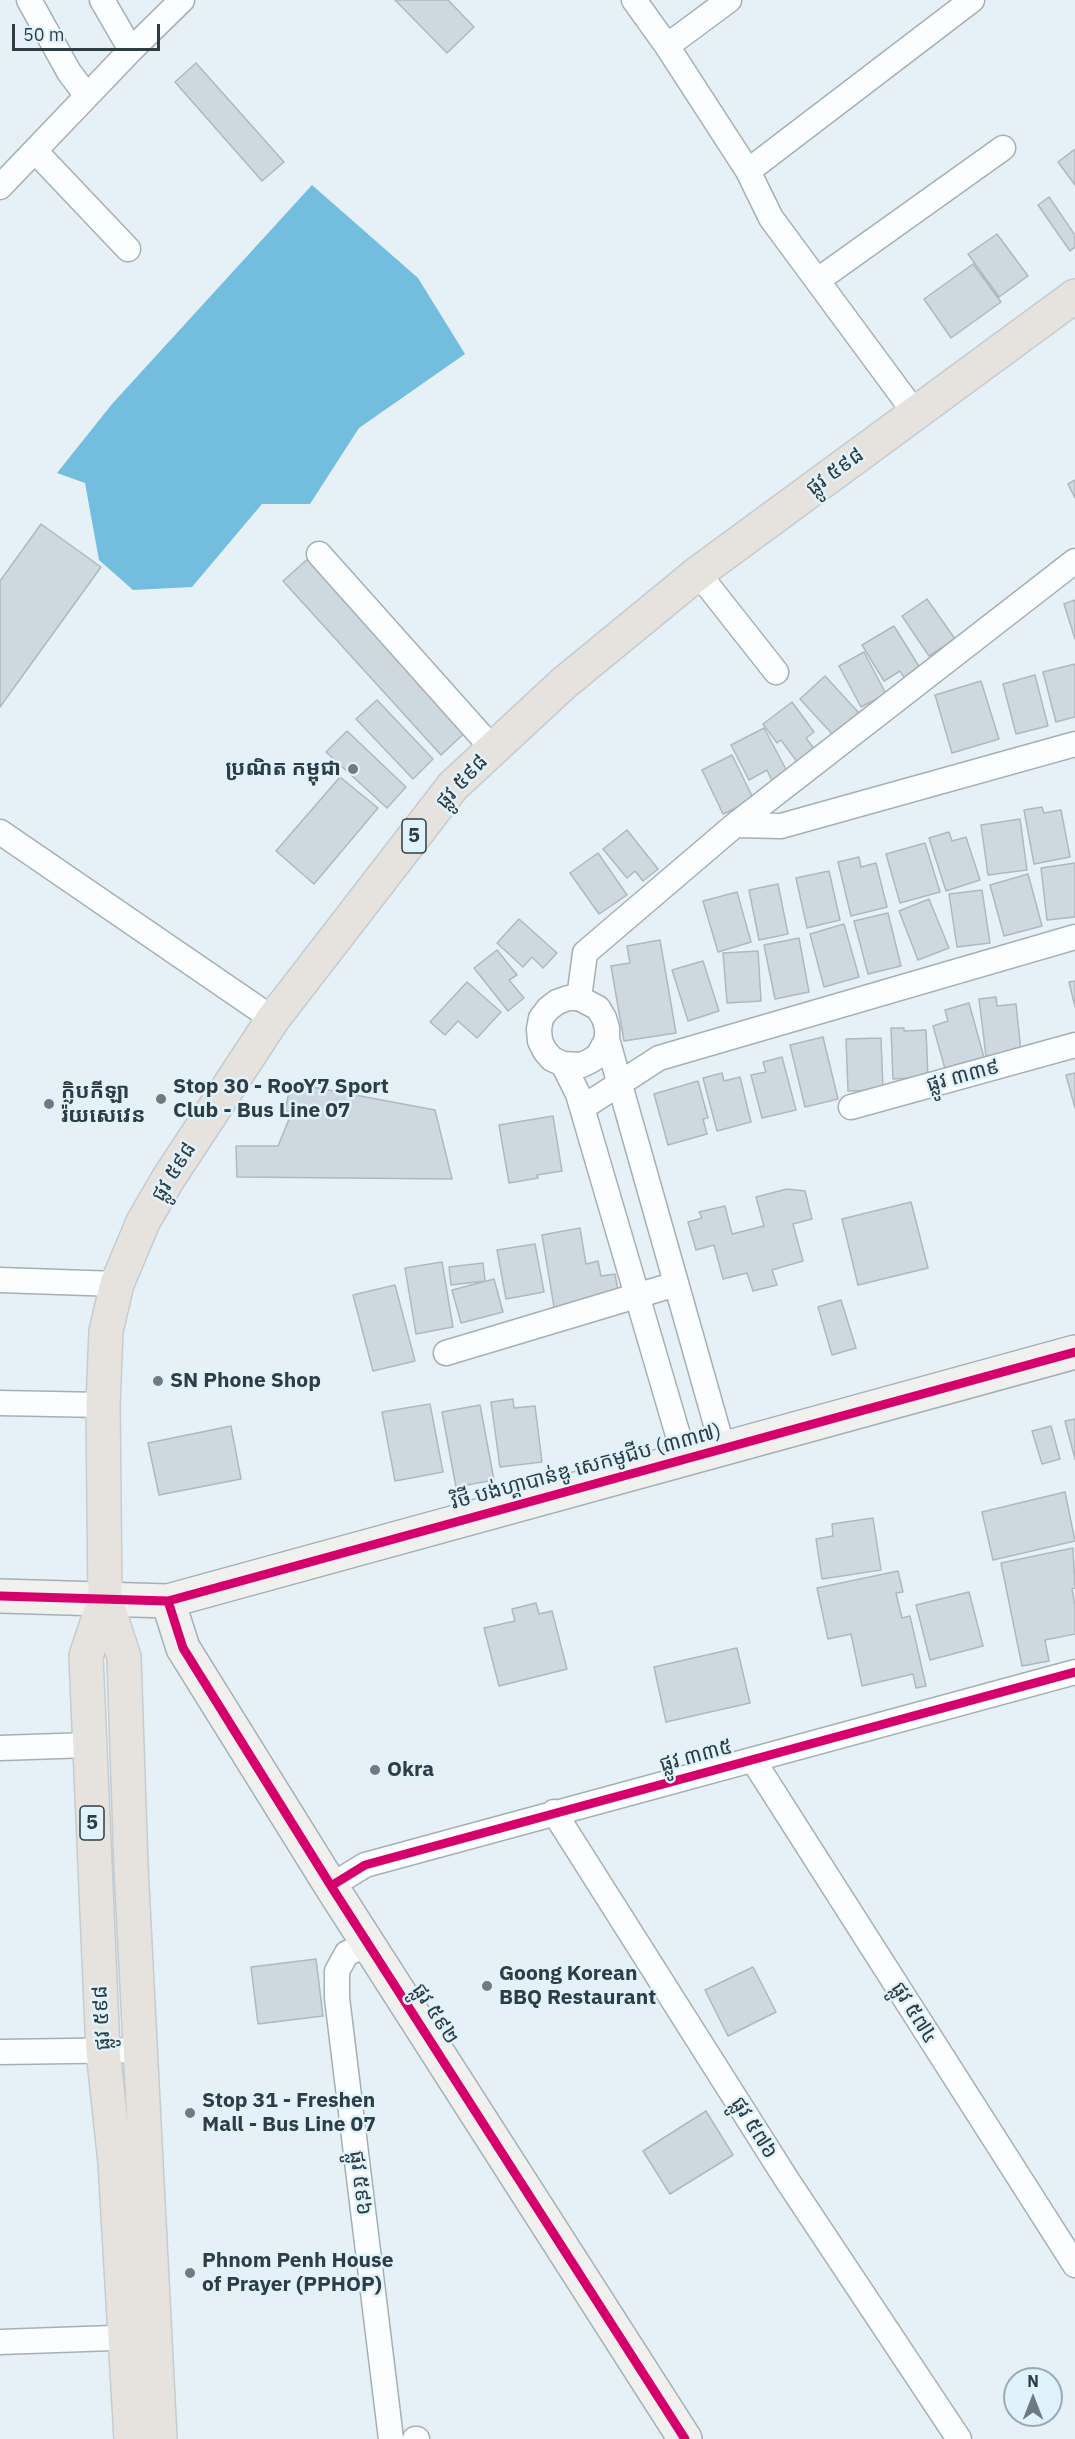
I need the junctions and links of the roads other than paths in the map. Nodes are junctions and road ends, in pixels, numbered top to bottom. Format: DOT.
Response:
graph roads {
  1 [pos="29,0"];
  2 [pos="102,0"];
  3 [pos="182,0"];
  4 [pos="634,0"];
  5 [pos="729,0"];
  6 [pos="972,0"];
  7 [pos="667,46"];
  8 [pos="131,50"];
  9 [pos="87,96"];
  10 [pos="1003,148"];
  11 [pos="35,151"];
  12 [pos="748,171"];
  13 [pos="0,187"];
  14 [pos="128,249"];
  15 [pos="818,280"];
  16 [pos="1075,296"];
  17 [pos="915,413"];
  18 [pos="319,554"];
  19 [pos="1075,561"];
  20 [pos="698,573"];
  21 [pos="776,672"];
  22 [pos="1075,744"];
  23 [pos="493,749"];
  24 [pos="735,825"];
  25 [pos="0,832"];
  26 [pos="1075,937"];
  27 [pos="579,998"];
  28 [pos="273,1019"];
  29 [pos="607,1039"];
  30 [pos="1075,1045"];
  31 [pos="562,1064"];
  32 [pos="619,1086"];
  33 [pos="851,1107"];
  34 [pos="582,1108"];
  35 [pos="0,1280"];
  36 [pos="117,1284"];
  37 [pos="675,1284"];
  38 [pos="637,1295"];
  39 [pos="1075,1352"];
  40 [pos="446,1353"];
  41 [pos="0,1403"];
  42 [pos="103,1404"];
  43 [pos="723,1449"];
  44 [pos="685,1459"];
  45 [pos="0,1596"];
  46 [pos="105,1599"];
  47 [pos="168,1600"];
  48 [pos="1075,1672"];
  49 [pos="89,1745"];
  50 [pos="0,1749"];
  51 [pos="753,1760"];
  52 [pos="554,1812"];
  53 [pos="331,1886"];
  54 [pos="370,1945"];
  55 [pos="140,2050"];
  56 [pos="103,2051"];
  57 [pos="0,2052"];
  58 [pos="1075,2265"];
  59 [pos="140,2337"];
  60 [pos="0,2342"];
  61 [pos="131,2439"];
  62 [pos="160,2439"];
  63 [pos="392,2439"];
  64 [pos="685,2439"];
  65 [pos="959,2439"];
  1 -- 9 [label="street"];
  2 -- 8 [label="street"];
  3 -- 8 [label="street"];
  4 -- 7 [label="street"];
  5 -- 7 [label="street"];
  6 -- 12 [label="street"];
  7 -- 12 [label="street"];
  8 -- 9 [label="street"];
  9 -- 11 [label="street"];
  10 -- 15 [label="street"];
  11 -- 13 [label="street"];
  11 -- 14 [label="street"];
  12 -- 15 [label="street"];
  15 -- 17 [label="street"];
  16 -- 17 [label="main road, ផ្លូវ ៥៩៨ / 5"];
  17 -- 20 [label="main road, ផ្លូវ ៥៩៨ / 5"];
  18 -- 23 [label="street"];
  19 -- 24 [label="street"];
  20 -- 21 [label="street"];
  20 -- 23 [label="main road, ផ្លូវ ៥៩៨ / 5"];
  22 -- 24 [label="street"];
  23 -- 28 [label="main road, ផ្លូវ ៥៩៨ / 5"];
  24 -- 27 [label="street"];
  25 -- 28 [label="street"];
  26 -- 32 [label="street"];
  27 -- 29 [label="street"];
  27 -- 31 [label="street"];
  28 -- 36 [label="main road, ផ្លូវ ៥៩៨ / 5"];
  29 -- 31 [label="street"];
  29 -- 32 [label="street"];
  30 -- 33 [label="street, ផ្លូវ ៣៣៩"];
  31 -- 34 [label="street"];
  32 -- 34 [label="street"];
  32 -- 37 [label="street"];
  34 -- 38 [label="street"];
  35 -- 36 [label="street"];
  36 -- 42 [label="main road, ផ្លូវ ៥៩៨ / 5"];
  37 -- 38 [label="street"];
  37 -- 43 [label="street"];
  38 -- 40 [label="street"];
  38 -- 44 [label="street"];
  39 -- 43 [label="street, វិថី បង់ហ្គាបាន់ឌូ សេកមូជីប (៣៣៧)"];
  41 -- 42 [label="street"];
  42 -- 46 [label="main road, ផ្លូវ ៥៩៨ / 5"];
  43 -- 44 [label="street, វិថី បង់ហ្គាបាន់ឌូ សេកមូជីប (៣៣៧)"];
  44 -- 47 [label="street, វិថី បង់ហ្គាបាន់ឌូ សេកមូជីប (៣៣៧)"];
  45 -- 46 [label="street, វិថី បង់ហ្គាបាន់ឌូ សេកមូជីប (៣៣៧)"];
  46 -- 47 [label="street, វិថី បង់ហ្គាបាន់ឌូ សេកមូជីប (៣៣៧)"];
  46 -- 49 [label="main road, ផ្លូវ ៥៩៨ / 5"];
  46 -- 55 [label="main road, ផ្លូវ ៥៩៨ / 5"];
  47 -- 53 [label="street, ផ្លូវ ៥៩២"];
  48 -- 51 [label="street, ផ្លូវ ៣៣៥"];
  49 -- 50 [label="street"];
  49 -- 56 [label="main road, ផ្លូវ ៥៩៨ / 5"];
  51 -- 52 [label="street, ផ្លូវ ៣៣៥"];
  51 -- 58 [label="street, ផ្លូវ ៥៧៤"];
  52 -- 53 [label="street, ផ្លូវ ៣៣៥"];
  52 -- 65 [label="street, ផ្លូវ ៥៧៦"];
  53 -- 54 [label="street, ផ្លូវ ៥៩២"];
  54 -- 63 [label="street, ផ្លូវ ៥៩៦"];
  54 -- 64 [label="street, ផ្លូវ ៥៩២"];
  55 -- 56 [label="street"];
  55 -- 59 [label="main road, ផ្លូវ ៥៩៨ / 5"];
  56 -- 57 [label="street"];
  56 -- 59 [label="main road, ផ្លូវ ៥៩៨ / 5"];
  59 -- 60 [label="street"];
  59 -- 61 [label="main road, ផ្លូវ ៥៩៨ / 5"];
  59 -- 62 [label="main road, ផ្លូវ ៥៩៨ / 5"];
}
